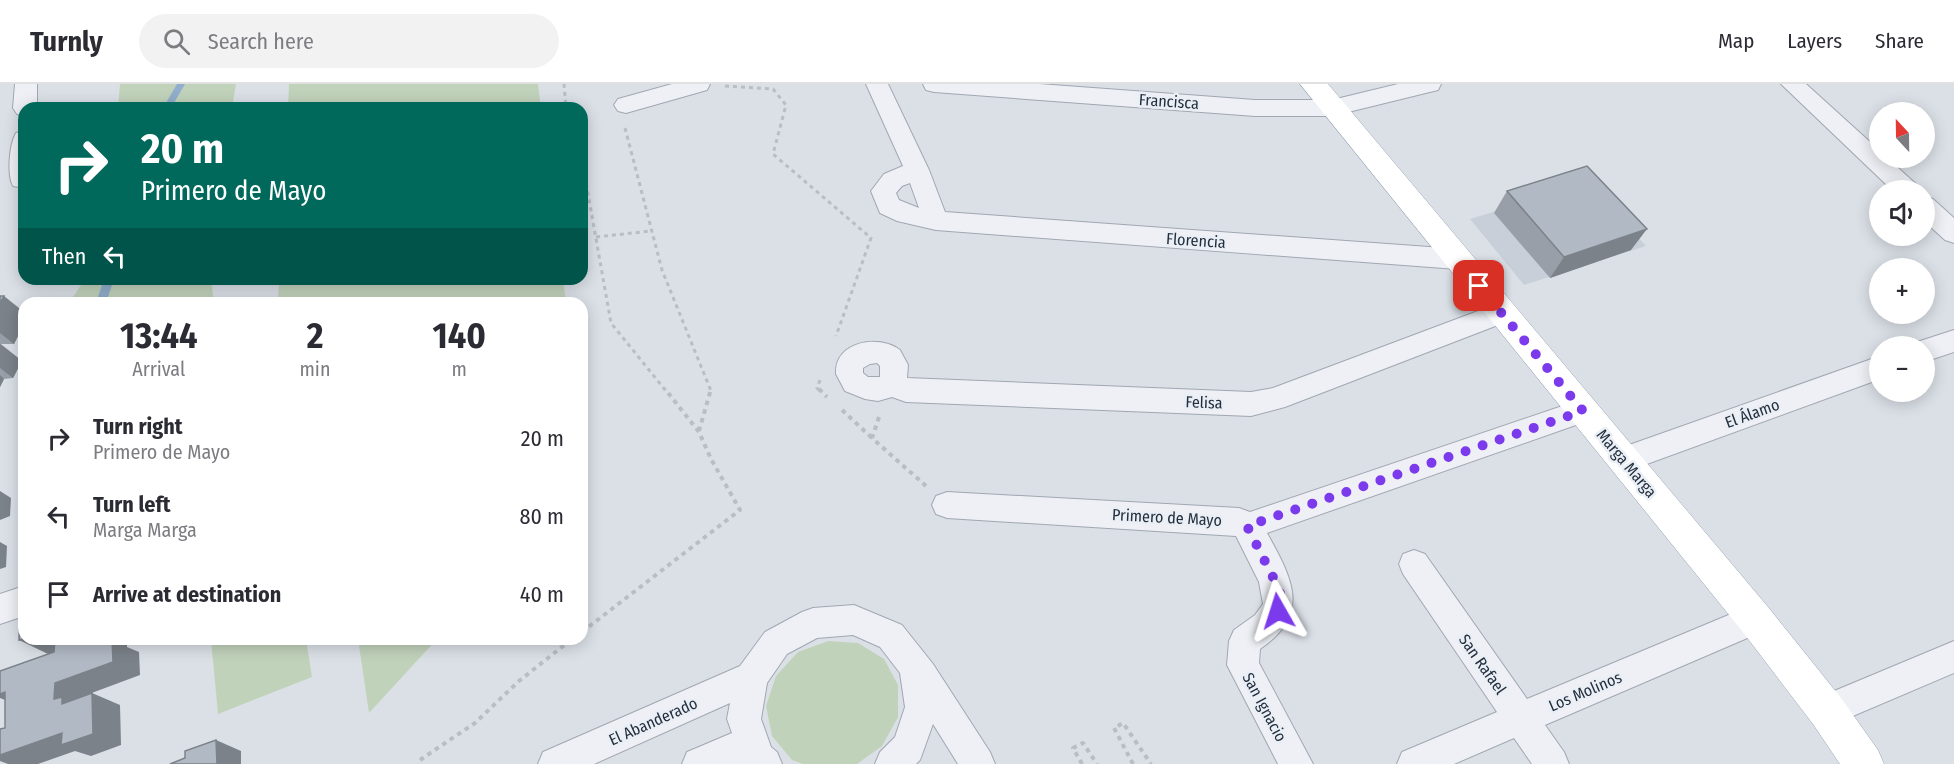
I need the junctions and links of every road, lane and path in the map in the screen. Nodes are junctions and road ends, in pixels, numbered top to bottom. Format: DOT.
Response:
graph roads {
  1 [pos="26,84"];
  2 [pos="564,84"];
  3 [pos="699,84"];
  4 [pos="877,84"];
  5 [pos="934,84"];
  6 [pos="1313,84"];
  7 [pos="1430,84"];
  8 [pos="1792,84"];
  9 [pos="25,102"];
  10 [pos="566,102"];
  11 [pos="626,105"];
  12 [pos="1332,108"];
  13 [pos="917,170"];
  14 [pos="1896,180"];
  15 [pos="588,193"];
  16 [pos="1935,216"];
  17 [pos="936,221"];
  18 [pos="651,231"];
  19 [pos="1954,234"];
  20 [pos="596,237"];
  21 [pos="1457,259"];
  22 [pos="1502,314"];
  23 [pos="1954,340"];
  24 [pos="832,345"];
  25 [pos="1935,347"];
  26 [pos="1869,371"];
  27 [pos="821,377"];
  28 [pos="891,385"];
  29 [pos="833,402"];
  30 [pos="841,409"];
  31 [pos="1583,411"];
  32 [pos="699,432"];
  33 [pos="872,438"];
  34 [pos="1625,459"];
  35 [pos="947,505"];
  36 [pos="1247,526"];
  37 [pos="1414,564"];
  38 [pos="18,603"];
  39 [pos="0,609"];
  40 [pos="1755,619"];
  41 [pos="588,627"];
  42 [pos="565,645"];
  43 [pos="1954,657"];
  44 [pos="915,667"];
  45 [pos="752,677"];
  46 [pos="1827,711"];
  47 [pos="1521,718"];
  48 [pos="758,753"];
  49 [pos="420,760"];
  50 [pos="555,764"];
  51 [pos="699,764"];
  52 [pos="892,764"];
  53 [pos="978,764"];
  54 [pos="1082,764"];
  55 [pos="1097,764"];
  56 [pos="1133,764"];
  57 [pos="1151,764"];
  58 [pos="1296,764"];
  59 [pos="1414,764"];
  60 [pos="1552,764"];
  61 [pos="1864,764"];
  1 -- 9 [label="street"];
  2 -- 10 [label="path"];
  3 -- 11 [label="street"];
  3 -- 24 [label="path"];
  4 -- 13 [label="street"];
  5 -- 12 [label="street, Francisca"];
  6 -- 12 [label="main road, Marga Marga"];
  7 -- 12 [label="street, Francisca"];
  8 -- 14 [label="street"];
  11 -- 18 [label="path"];
  12 -- 21 [label="main road, Marga Marga"];
  13 -- 17 [label="street"];
  13 -- 17 [label="street, Florencia"];
  15 -- 20 [label="path"];
  16 -- 19 [label="street"];
  17 -- 21 [label="street, Florencia"];
  18 -- 20 [label="path"];
  18 -- 32 [label="path"];
  20 -- 32 [label="path"];
  21 -- 22 [label="main road, Marga Marga"];
  22 -- 28 [label="street, Felisa"];
  22 -- 31 [label="main road, Marga Marga"];
  23 -- 25 [label="street"];
  26 -- 34 [label="street, El Álamo"];
  27 -- 29 [label="path"];
  28 -- 33 [label="path"];
  30 -- 33 [label="path"];
  31 -- 34 [label="main road, Marga Marga"];
  31 -- 36 [label="street"];
  32 -- 41 [label="path"];
  33 -- 35 [label="path"];
  34 -- 40 [label="main road, Marga Marga"];
  35 -- 36 [label="street, Primero de Mayo"];
  36 -- 58 [label="street, San Ignacio"];
  37 -- 47 [label="street, San Rafael"];
  38 -- 39 [label="street"];
  40 -- 46 [label="main road, Marga Marga"];
  40 -- 47 [label="street, Los Molinos"];
  42 -- 49 [label="path"];
  43 -- 46 [label="street"];
  44 -- 45 [label="street"];
  44 -- 52 [label="street"];
  44 -- 53 [label="street"];
  45 -- 48 [label="street"];
  45 -- 50 [label="street, El Abanderado"];
  46 -- 61 [label="main road, Marga Marga"];
  47 -- 59 [label="street, Los Molinos"];
  47 -- 60 [label="street, San Rafael"];
  48 -- 51 [label="street"];
  54 -- 55 [label="path"];
  56 -- 57 [label="path"];
}
